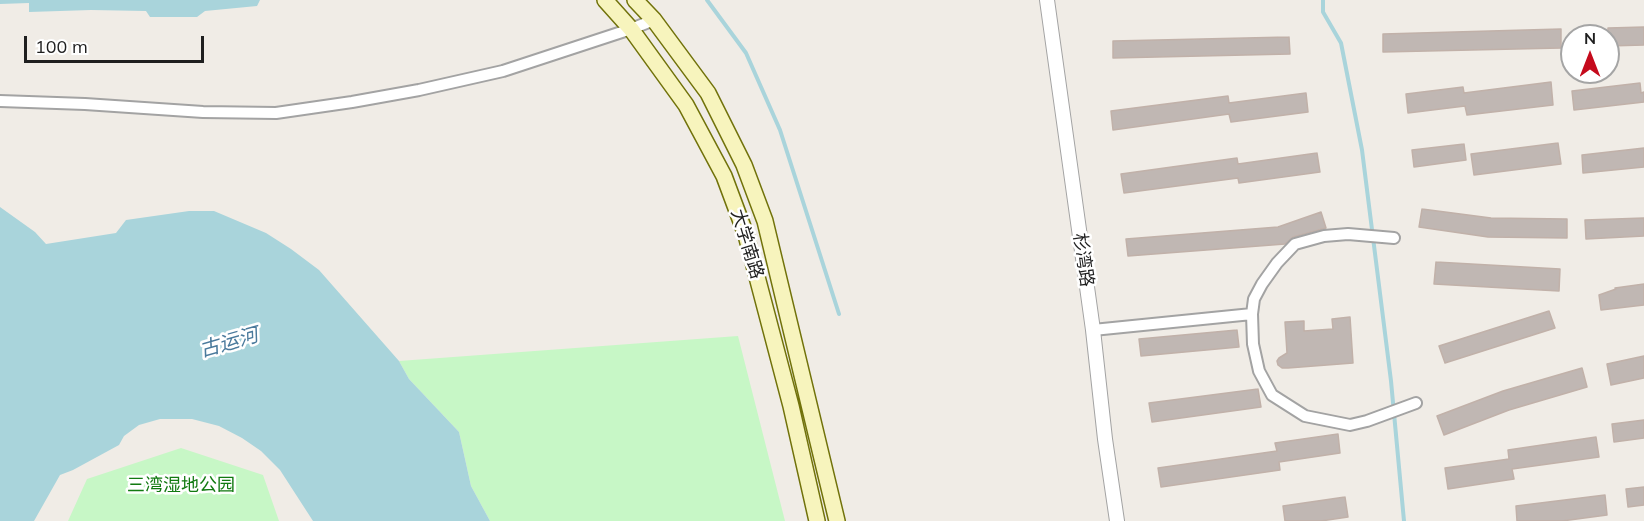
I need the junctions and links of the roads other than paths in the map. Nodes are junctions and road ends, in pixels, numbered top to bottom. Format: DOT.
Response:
graph roads {
  1 [pos="605,0"];
  2 [pos="635,0"];
  3 [pos="1047,0"];
  4 [pos="654,20"];
  5 [pos="631,29"];
  6 [pos="5,102"];
  7 [pos="1394,238"];
  8 [pos="1252,314"];
  9 [pos="1093,330"];
  10 [pos="1416,403"];
  11 [pos="818,521"];
  12 [pos="837,521"];
  13 [pos="1117,521"];
  1 -- 5 [label="main road, 大学南路"];
  2 -- 4 [label="main road, 大学南路"];
  3 -- 9 [label="street, 杉湾路"];
  4 -- 5 [label="street"];
  4 -- 12 [label="main road, 大学南路"];
  5 -- 6 [label="street"];
  5 -- 11 [label="main road, 大学南路"];
  7 -- 8 [label="street"];
  8 -- 9 [label="street"];
  8 -- 10 [label="street"];
  9 -- 13 [label="street, 杉湾路"];
}
